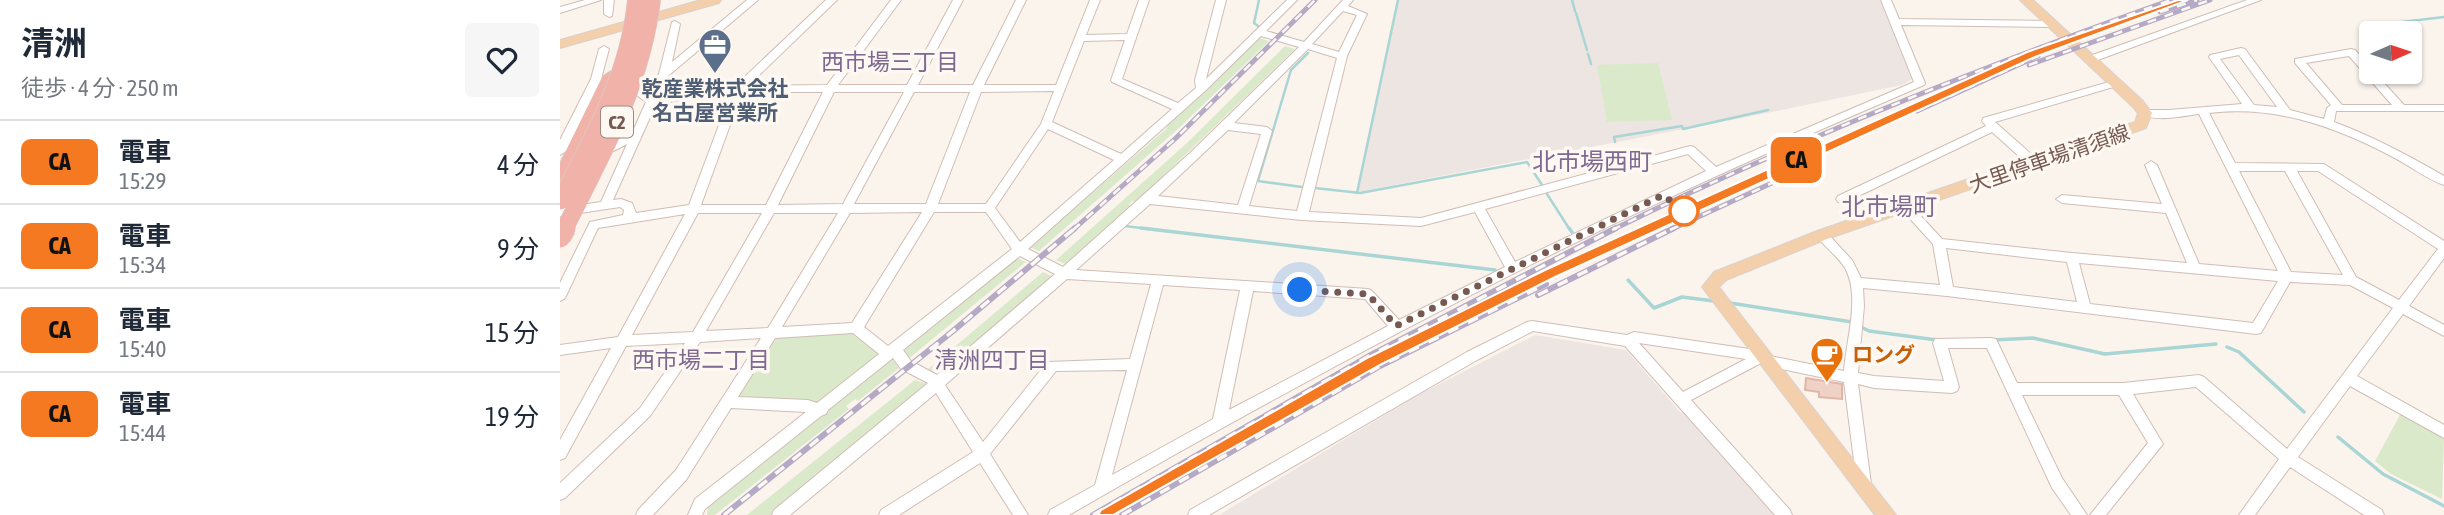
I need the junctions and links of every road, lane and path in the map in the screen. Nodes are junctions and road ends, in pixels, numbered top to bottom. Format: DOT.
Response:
graph roads {
  1 [pos="596,0"];
  2 [pos="609,0"];
  3 [pos="628,0"];
  4 [pos="636,0"];
  5 [pos="652,0"];
  6 [pos="715,0"];
  7 [pos="753,0"];
  8 [pos="832,0"];
  9 [pos="896,0"];
  10 [pos="958,0"];
  11 [pos="1021,0"];
  12 [pos="1095,0"];
  13 [pos="1144,0"];
  14 [pos="1221,0"];
  15 [pos="1292,0"];
  16 [pos="1886,0"];
  17 [pos="2026,0"];
  18 [pos="2256,0"];
  19 [pos="1345,4"];
  20 [pos="560,10"];
  21 [pos="609,14"];
  22 [pos="1895,22"];
  23 [pos="675,24"];
  24 [pos="2052,24"];
  25 [pos="625,26"];
  26 [pos="1261,33"];
  27 [pos="1131,37"];
  28 [pos="1080,38"];
  29 [pos="560,44"];
  30 [pos="1306,46"];
  31 [pos="604,49"];
  32 [pos="1342,56"];
  33 [pos="2091,59"];
  34 [pos="664,74"];
  35 [pos="608,83"];
  36 [pos="2116,83"];
  37 [pos="977,88"];
  38 [pos="1060,88"];
  39 [pos="738,89"];
  40 [pos="831,89"];
  41 [pos="911,89"];
  42 [pos="1201,89"];
  43 [pos="652,101"];
  44 [pos="586,102"];
  45 [pos="1179,108"];
  46 [pos="2251,108"];
  47 [pos="2339,108"];
  48 [pos="2401,108"];
  49 [pos="2444,108"];
  50 [pos="2202,110"];
  51 [pos="2286,112"];
  52 [pos="2145,113"];
  53 [pos="1046,124"];
  54 [pos="2328,124"];
  55 [pos="1226,126"];
  56 [pos="1993,127"];
  57 [pos="638,132"];
  58 [pos="1124,159"];
  59 [pos="2035,164"];
  60 [pos="2151,165"];
  61 [pos="562,167"];
  62 [pos="2231,167"];
  63 [pos="2290,167"];
  64 [pos="1713,171"];
  65 [pos="2444,181"];
  66 [pos="1146,199"];
  67 [pos="1842,199"];
  68 [pos="2062,199"];
  69 [pos="560,201"];
  70 [pos="605,205"];
  71 [pos="989,208"];
  72 [pos="1479,208"];
  73 [pos="1906,208"];
  74 [pos="2169,208"];
  75 [pos="694,209"];
  76 [pos="770,209"];
  77 [pos="846,209"];
  78 [pos="930,209"];
  79 [pos="1242,210"];
  80 [pos="560,212"];
  81 [pos="1302,216"];
  82 [pos="629,218"];
  83 [pos="1822,235"];
  84 [pos="560,237"];
  85 [pos="1939,243"];
  86 [pos="2444,248"];
  87 [pos="1019,250"];
  88 [pos="2072,258"];
  89 [pos="1512,268"];
  90 [pos="2194,268"];
  91 [pos="1065,274"];
  92 [pos="2287,277"];
  93 [pos="2352,280"];
  94 [pos="1158,281"];
  95 [pos="1855,282"];
  96 [pos="1247,288"];
  97 [pos="1947,291"];
  98 [pos="560,296"];
  99 [pos="2399,307"];
  100 [pos="2085,308"];
  101 [pos="1396,326"];
  102 [pos="856,328"];
  103 [pos="2444,331"];
  104 [pos="772,332"];
  105 [pos="697,336"];
  106 [pos="623,341"];
  107 [pos="1629,341"];
  108 [pos="560,350"];
  109 [pos="893,352"];
  110 [pos="1765,359"];
  111 [pos="1135,364"];
  112 [pos="1851,377"];
  113 [pos="2348,378"];
  114 [pos="938,385"];
  115 [pos="2011,388"];
  116 [pos="2123,389"];
  117 [pos="1683,398"];
  118 [pos="727,402"];
  119 [pos="821,410"];
  120 [pos="1220,421"];
  121 [pos="2442,427"];
  122 [pos="560,454"];
  123 [pos="981,455"];
  124 [pos="2289,459"];
  125 [pos="1864,484"];
  126 [pos="1101,488"];
  127 [pos="560,492"];
  128 [pos="643,515"];
  129 [pos="695,515"];
  130 [pos="779,515"];
  131 [pos="886,515"];
  132 [pos="1021,515"];
  133 [pos="1055,515"];
  134 [pos="1195,515"];
  135 [pos="1784,515"];
  136 [pos="1886,515"];
  137 [pos="2080,515"];
  138 [pos="2098,515"];
  139 [pos="2246,515"];
  140 [pos="2377,515"];
  1 -- 20 [label="street"];
  2 -- 21 [label="street"];
  3 -- 25 [label="highway"];
  4 -- 69 [label="highway, C2, bridge"];
  5 -- 84 [label="highway, C2, bridge"];
  6 -- 25 [label="main road"];
  7 -- 34 [label="street"];
  8 -- 39 [label="street"];
  9 -- 40 [label="street"];
  10 -- 41 [label="street"];
  11 -- 37 [label="street"];
  12 -- 28 [label="street"];
  13 -- 27 [label="street"];
  14 -- 42 [label="street"];
  15 -- 26 [label="street"];
  16 -- 22 [label="street"];
  17 -- 24 [label="main road, 大里停車場清須線"];
  18 -- 33 [label="street"];
  19 -- 30 [label="street"];
  19 -- 32 [label="street"];
  22 -- 24 [label="street"];
  22 -- 64 [label="street"];
  23 -- 34 [label="street"];
  24 -- 33 [label="main road, 大里停車場清須線"];
  25 -- 29 [label="main road"];
  25 -- 35 [label="highway"];
  26 -- 30 [label="street"];
  26 -- 42 [label="street"];
  27 -- 28 [label="street"];
  27 -- 45 [label="street"];
  28 -- 38 [label="street"];
  30 -- 32 [label="street"];
  30 -- 55 [label="street"];
  31 -- 44 [label="street"];
  32 -- 81 [label="street"];
  33 -- 36 [label="main road, 大里停車場清須線"];
  34 -- 43 [label="street"];
  35 -- 43 [label="street"];
  35 -- 44 [label="street"];
  35 -- 61 [label="highway"];
  36 -- 52 [label="main road, 大里停車場清須線"];
  36 -- 56 [label="street"];
  37 -- 38 [label="street"];
  37 -- 41 [label="street"];
  37 -- 78 [label="street"];
  38 -- 53 [label="street"];
  39 -- 40 [label="street"];
  39 -- 43 [label="street"];
  39 -- 75 [label="street"];
  40 -- 41 [label="street"];
  40 -- 76 [label="street"];
  41 -- 77 [label="street"];
  42 -- 45 [label="street"];
  43 -- 57 [label="street"];
  44 -- 61 [label="street"];
  45 -- 58 [label="street"];
  46 -- 50 [label="street"];
  46 -- 51 [label="street"];
  46 -- 51 [label="street"];
  47 -- 48 [label="street"];
  47 -- 48 [label="street"];
  47 -- 54 [label="street"];
  48 -- 49 [label="street"];
  50 -- 52 [label="street"];
  50 -- 62 [label="street"];
  51 -- 54 [label="street"];
  52 -- 59 [label="main road, 大里停車場清須線"];
  53 -- 58 [label="street"];
  53 -- 71 [label="street"];
  54 -- 65 [label="street"];
  55 -- 66 [label="street"];
  55 -- 79 [label="street"];
  56 -- 59 [label="street"];
  56 -- 67 [label="street"];
  57 -- 61 [label="street"];
  57 -- 70 [label="street"];
  58 -- 87 [label="street"];
  59 -- 73 [label="main road, 大里停車場清須線"];
  60 -- 74 [label="street"];
  62 -- 63 [label="street"];
  62 -- 92 [label="street"];
  63 -- 86 [label="street"];
  63 -- 93 [label="street"];
  64 -- 72 [label="street"];
  64 -- 89 [label="street"];
  66 -- 79 [label="street"];
  66 -- 91 [label="street"];
  68 -- 74 [label="street"];
  70 -- 80 [label="street"];
  70 -- 82 [label="street"];
  71 -- 78 [label="street"];
  71 -- 87 [label="street"];
  72 -- 81 [label="street"];
  72 -- 89 [label="street"];
  73 -- 83 [label="main road, 大里停車場清須線"];
  73 -- 85 [label="street"];
  74 -- 90 [label="street"];
  75 -- 76 [label="street"];
  75 -- 82 [label="street"];
  75 -- 106 [label="street"];
  76 -- 77 [label="street"];
  76 -- 105 [label="street"];
  77 -- 78 [label="street"];
  77 -- 104 [label="street"];
  78 -- 102 [label="street"];
  79 -- 81 [label="street"];
  82 -- 98 [label="street"];
  83 -- 95 [label="street"];
  83 -- 110 [label="main road, 大里停車場清須線"];
  85 -- 88 [label="street"];
  85 -- 97 [label="street"];
  86 -- 99 [label="street"];
  87 -- 91 [label="street"];
  87 -- 109 [label="street"];
  88 -- 90 [label="street"];
  88 -- 100 [label="street"];
  89 -- 101 [label="street"];
  90 -- 92 [label="street"];
  91 -- 94 [label="street"];
  91 -- 114 [label="street"];
  92 -- 93 [label="street"];
  92 -- 100 [label="street"];
  93 -- 99 [label="street"];
  94 -- 96 [label="street"];
  94 -- 111 [label="street"];
  95 -- 97 [label="street"];
  95 -- 112 [label="street"];
  96 -- 101 [label="street"];
  96 -- 120 [label="street"];
  97 -- 100 [label="street"];
  99 -- 103 [label="street"];
  99 -- 113 [label="street"];
  101 -- 120 [label="street"];
  102 -- 104 [label="street"];
  102 -- 109 [label="street"];
  104 -- 105 [label="street"];
  104 -- 118 [label="street"];
  105 -- 106 [label="street"];
  105 -- 127 [label="street"];
  106 -- 108 [label="street"];
  106 -- 122 [label="street"];
  107 -- 110 [label="street"];
  107 -- 117 [label="street"];
  107 -- 134 [label="street"];
  109 -- 114 [label="street"];
  109 -- 119 [label="street"];
  110 -- 112 [label="street"];
  110 -- 117 [label="street"];
  110 -- 125 [label="main road, 大里停車場清須線"];
  111 -- 123 [label="street"];
  111 -- 126 [label="street"];
  112 -- 115 [label="street"];
  112 -- 125 [label="street"];
  113 -- 121 [label="street"];
  113 -- 124 [label="street"];
  114 -- 123 [label="street"];
  114 -- 130 [label="street"];
  115 -- 116 [label="street"];
  115 -- 137 [label="street"];
  116 -- 124 [label="street"];
  116 -- 138 [label="street"];
  117 -- 135 [label="street"];
  118 -- 119 [label="street"];
  118 -- 128 [label="street"];
  119 -- 129 [label="street"];
  120 -- 126 [label="street"];
  123 -- 131 [label="street"];
  123 -- 132 [label="street"];
  124 -- 139 [label="street"];
  124 -- 140 [label="street"];
  125 -- 136 [label="main road, 大里停車場清須線"];
  126 -- 133 [label="street"];
}
